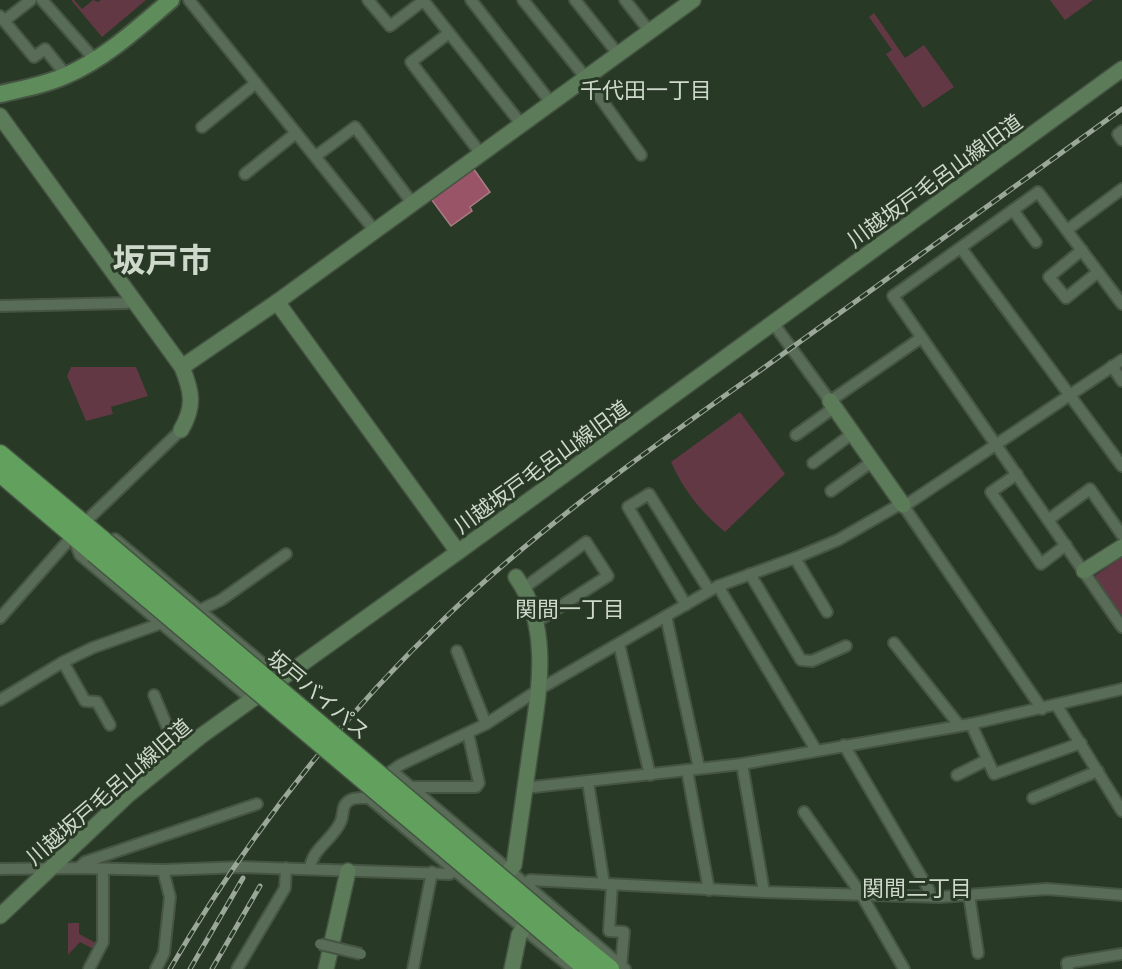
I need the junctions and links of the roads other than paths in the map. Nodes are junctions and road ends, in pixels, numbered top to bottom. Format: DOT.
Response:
graph roads {
  1 [pos="31,0"];
  2 [pos="42,0"];
  3 [pos="171,0"];
  4 [pos="189,0"];
  5 [pos="368,0"];
  6 [pos="423,0"];
  7 [pos="471,0"];
  8 [pos="523,0"];
  9 [pos="575,0"];
  10 [pos="625,0"];
  11 [pos="693,0"];
  12 [pos="677,5"];
  13 [pos="2,19"];
  14 [pos="650,32"];
  15 [pos="449,33"];
  16 [pos="618,54"];
  17 [pos="95,60"];
  18 [pos="1122,69"];
  19 [pos="66,75"];
  20 [pos="586,78"];
  21 [pos="256,83"];
  22 [pos="0,94"];
  23 [pos="552,104"];
  24 [pos="0,116"];
  25 [pos="522,125"];
  26 [pos="202,128"];
  27 [pos="1122,131"];
  28 [pos="297,133"];
  29 [pos="1122,140"];
  30 [pos="481,154"];
  31 [pos="641,155"];
  32 [pos="315,156"];
  33 [pos="245,174"];
  34 [pos="1122,189"];
  35 [pos="413,204"];
  36 [pos="1013,210"];
  37 [pos="1067,230"];
  38 [pos="375,231"];
  39 [pos="1036,242"];
  40 [pos="961,248"];
  41 [pos="1082,250"];
  42 [pos="1098,272"];
  43 [pos="134,299"];
  44 [pos="277,302"];
  45 [pos="1122,304"];
  46 [pos="0,306"];
  47 [pos="773,323"];
  48 [pos="921,338"];
  49 [pos="1122,360"];
  50 [pos="1112,366"];
  51 [pos="182,367"];
  52 [pos="1122,381"];
  53 [pos="1069,396"];
  54 [pos="832,404"];
  55 [pos="181,430"];
  56 [pos="853,433"];
  57 [pos="796,435"];
  58 [pos="997,444"];
  59 [pos="0,454"];
  60 [pos="873,461"];
  61 [pos="813,463"];
  62 [pos="1122,466"];
  63 [pos="0,473"];
  64 [pos="1017,474"];
  65 [pos="831,491"];
  66 [pos="903,505"];
  67 [pos="1048,520"];
  68 [pos="78,529"];
  69 [pos="1122,535"];
  70 [pos="1066,545"];
  71 [pos="1122,547"];
  72 [pos="458,552"];
  73 [pos="286,554"];
  74 [pos="795,558"];
  75 [pos="1084,571"];
  76 [pos="750,574"];
  77 [pos="520,583"];
  78 [pos="713,588"];
  79 [pos="686,604"];
  80 [pos="200,610"];
  81 [pos="826,612"];
  82 [pos="666,616"];
  83 [pos="0,618"];
  84 [pos="536,622"];
  85 [pos="162,623"];
  86 [pos="1122,627"];
  87 [pos="894,643"];
  88 [pos="620,644"];
  89 [pos="846,646"];
  90 [pos="457,651"];
  91 [pos="63,662"];
  92 [pos="280,678"];
  93 [pos="538,690"];
  94 [pos="1120,694"];
  95 [pos="154,695"];
  96 [pos="251,699"];
  97 [pos="0,700"];
  98 [pos="1057,706"];
  99 [pos="1042,709"];
  100 [pos="486,724"];
  101 [pos="971,724"];
  102 [pos="110,725"];
  103 [pos="959,725"];
  104 [pos="468,733"];
  105 [pos="1081,743"];
  106 [pos="844,745"];
  107 [pos="816,750"];
  108 [pos="178,753"];
  109 [pos="987,760"];
  110 [pos="742,764"];
  111 [pos="699,768"];
  112 [pos="687,770"];
  113 [pos="392,771"];
  114 [pos="1098,771"];
  115 [pos="650,775"];
  116 [pos="957,775"];
  117 [pos="588,782"];
  118 [pos="411,787"];
  119 [pos="524,788"];
  120 [pos="369,798"];
  121 [pos="1033,798"];
  122 [pos="257,804"];
  123 [pos="1122,811"];
  124 [pos="804,812"];
  125 [pos="489,853"];
  126 [pos="52,868"];
  127 [pos="79,868"];
  128 [pos="286,868"];
  129 [pos="0,869"];
  130 [pos="103,869"];
  131 [pos="310,869"];
  132 [pos="455,869"];
  133 [pos="163,870"];
  134 [pos="510,870"];
  135 [pos="348,871"];
  136 [pos="432,872"];
  137 [pos="465,877"];
  138 [pos="525,884"];
  139 [pos="608,884"];
  140 [pos="709,890"];
  141 [pos="764,892"];
  142 [pos="861,894"];
  143 [pos="969,895"];
  144 [pos="1122,895"];
  145 [pos="928,896"];
  146 [pos="0,916"];
  147 [pos="523,929"];
  148 [pos="320,944"];
  149 [pos="568,944"];
  150 [pos="978,953"];
  151 [pos="360,954"];
  152 [pos="1122,954"];
  153 [pos="619,968"];
  154 [pos="89,969"];
  155 [pos="156,969"];
  156 [pos="237,969"];
  157 [pos="326,969"];
  158 [pos="413,969"];
  159 [pos="512,969"];
  160 [pos="573,969"];
  161 [pos="587,969"];
  162 [pos="904,969"];
  163 [pos="1068,969"];
  1 -- 13 [label="street"];
  2 -- 17 [label="street"];
  3 -- 17 [label="main road"];
  4 -- 21 [label="street"];
  5 -- 6 [label="street"];
  6 -- 15 [label="street"];
  7 -- 23 [label="street"];
  8 -- 20 [label="street"];
  9 -- 16 [label="street"];
  10 -- 14 [label="street"];
  11 -- 12 [label="street"];
  12 -- 14 [label="street"];
  13 -- 19 [label="street"];
  14 -- 16 [label="street"];
  15 -- 25 [label="street"];
  15 -- 30 [label="street"];
  16 -- 20 [label="street"];
  17 -- 19 [label="main road"];
  18 -- 47 [label="street, 川越坂戸毛呂山線旧道"];
  19 -- 22 [label="main road"];
  20 -- 23 [label="street"];
  20 -- 31 [label="street"];
  21 -- 26 [label="street"];
  21 -- 28 [label="street"];
  23 -- 25 [label="street"];
  24 -- 43 [label="street"];
  25 -- 30 [label="street"];
  27 -- 29 [label="street"];
  28 -- 32 [label="street"];
  28 -- 33 [label="street"];
  30 -- 35 [label="street"];
  32 -- 35 [label="street"];
  32 -- 38 [label="street"];
  34 -- 37 [label="street"];
  35 -- 38 [label="street"];
  36 -- 37 [label="street"];
  36 -- 39 [label="street"];
  36 -- 40 [label="street"];
  37 -- 41 [label="street"];
  38 -- 44 [label="street"];
  40 -- 48 [label="street"];
  40 -- 53 [label="street"];
  41 -- 42 [label="street"];
  41 -- 42 [label="street"];
  42 -- 45 [label="street"];
  43 -- 46 [label="street"];
  43 -- 51 [label="street"];
  44 -- 51 [label="street"];
  44 -- 72 [label="street"];
  47 -- 54 [label="street"];
  47 -- 72 [label="street, 川越坂戸毛呂山線旧道"];
  48 -- 54 [label="street"];
  48 -- 58 [label="street"];
  49 -- 50 [label="street"];
  50 -- 52 [label="street"];
  50 -- 53 [label="street"];
  51 -- 55 [label="street"];
  53 -- 58 [label="street"];
  53 -- 62 [label="street"];
  54 -- 56 [label="street"];
  54 -- 57 [label="street"];
  55 -- 68 [label="street"];
  56 -- 60 [label="street"];
  56 -- 61 [label="street"];
  58 -- 64 [label="street"];
  58 -- 66 [label="street"];
  59 -- 68 [label="highway, 坂戸バイパス"];
  60 -- 65 [label="street"];
  60 -- 66 [label="street"];
  63 -- 68 [label="highway, 坂戸バイパス"];
  64 -- 67 [label="street"];
  64 -- 70 [label="street"];
  66 -- 74 [label="street"];
  66 -- 99 [label="street"];
  67 -- 69 [label="street"];
  67 -- 70 [label="street"];
  68 -- 80 [label="street"];
  68 -- 83 [label="street"];
  68 -- 85 [label="street"];
  68 -- 149 [label="highway, 坂戸バイパス, bridge"];
  70 -- 75 [label="street"];
  71 -- 75 [label="street"];
  72 -- 92 [label="street, 川越坂戸毛呂山線旧道"];
  73 -- 80 [label="street"];
  74 -- 76 [label="street"];
  74 -- 81 [label="street"];
  75 -- 86 [label="street"];
  76 -- 78 [label="street"];
  76 -- 89 [label="street"];
  77 -- 84 [label="street"];
  77 -- 84 [label="street"];
  78 -- 79 [label="street"];
  78 -- 79 [label="street"];
  78 -- 107 [label="street"];
  79 -- 82 [label="street"];
  80 -- 92 [label="street"];
  82 -- 88 [label="street"];
  82 -- 111 [label="street"];
  84 -- 93 [label="street"];
  85 -- 91 [label="street"];
  85 -- 96 [label="street"];
  87 -- 103 [label="street"];
  88 -- 93 [label="street"];
  88 -- 115 [label="street"];
  90 -- 100 [label="street"];
  91 -- 97 [label="street"];
  91 -- 102 [label="street"];
  92 -- 96 [label="street, 川越坂戸毛呂山線旧道"];
  93 -- 100 [label="street"];
  93 -- 119 [label="street"];
  94 -- 98 [label="street"];
  95 -- 108 [label="street"];
  96 -- 108 [label="street, 川越坂戸毛呂山線旧道"];
  98 -- 99 [label="street"];
  98 -- 105 [label="street"];
  99 -- 101 [label="street"];
  100 -- 104 [label="street"];
  101 -- 103 [label="street"];
  101 -- 109 [label="street"];
  103 -- 106 [label="street"];
  104 -- 113 [label="street"];
  104 -- 118 [label="street"];
  105 -- 109 [label="street"];
  105 -- 114 [label="street"];
  106 -- 107 [label="street"];
  106 -- 145 [label="street"];
  107 -- 110 [label="street"];
  108 -- 126 [label="street, 川越坂戸毛呂山線旧道"];
  109 -- 116 [label="street"];
  110 -- 111 [label="street"];
  110 -- 141 [label="street"];
  111 -- 112 [label="street"];
  112 -- 115 [label="street"];
  112 -- 140 [label="street"];
  113 -- 118 [label="street"];
  113 -- 120 [label="street"];
  114 -- 121 [label="street"];
  114 -- 123 [label="street"];
  115 -- 117 [label="street"];
  117 -- 119 [label="street"];
  117 -- 139 [label="street"];
  118 -- 125 [label="street"];
  119 -- 134 [label="street"];
  120 -- 131 [label="street"];
  120 -- 132 [label="street"];
  122 -- 127 [label="street"];
  124 -- 142 [label="street"];
  125 -- 134 [label="street"];
  125 -- 137 [label="street"];
  126 -- 127 [label="street"];
  126 -- 129 [label="street"];
  126 -- 146 [label="street, 川越坂戸毛呂山線旧道"];
  127 -- 130 [label="street"];
  128 -- 131 [label="street"];
  128 -- 133 [label="street"];
  128 -- 156 [label="street"];
  130 -- 133 [label="street"];
  130 -- 154 [label="street"];
  131 -- 135 [label="street"];
  132 -- 136 [label="street"];
  132 -- 137 [label="street"];
  133 -- 155 [label="street"];
  134 -- 138 [label="street"];
  135 -- 136 [label="street"];
  135 -- 157 [label="street"];
  136 -- 158 [label="street"];
  137 -- 147 [label="street"];
  138 -- 139 [label="street"];
  138 -- 153 [label="street"];
  139 -- 140 [label="street"];
  139 -- 153 [label="street"];
  140 -- 141 [label="street"];
  141 -- 142 [label="street"];
  142 -- 145 [label="street"];
  142 -- 162 [label="street"];
  143 -- 144 [label="street"];
  143 -- 145 [label="street"];
  143 -- 150 [label="street"];
  147 -- 159 [label="street"];
  147 -- 160 [label="street"];
  148 -- 151 [label="street, bridge"];
  149 -- 153 [label="highway, 坂戸バイパス"];
  149 -- 161 [label="highway, 坂戸バイパス"];
  152 -- 163 [label="street"];
}
